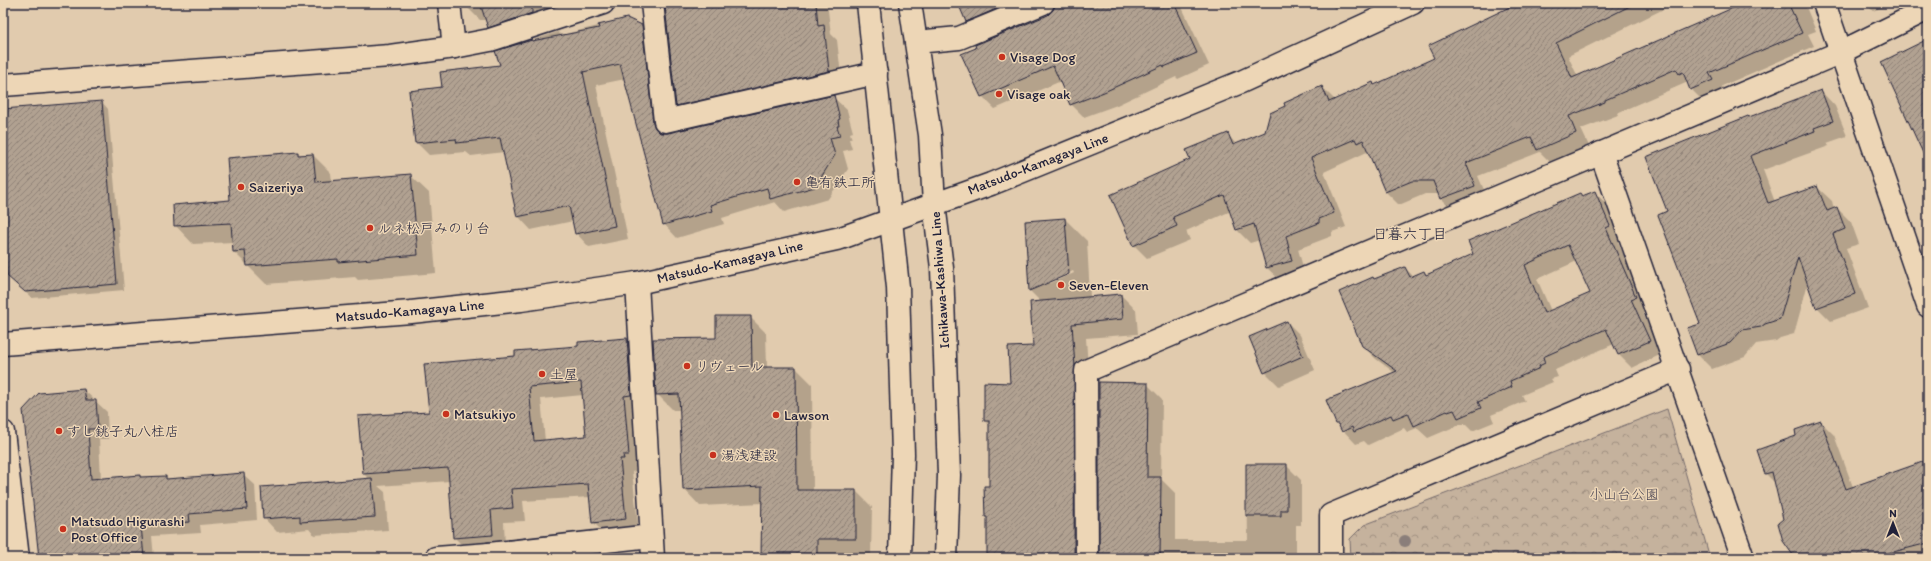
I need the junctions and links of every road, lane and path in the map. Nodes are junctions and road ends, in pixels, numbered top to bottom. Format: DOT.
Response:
graph roads {
  1 [pos="449,3"];
  2 [pos="602,3"];
  3 [pos="652,3"];
  4 [pos="868,3"];
  5 [pos="910,3"];
  6 [pos="1043,3"];
  7 [pos="1413,3"];
  8 [pos="1824,3"];
  9 [pos="1928,9"];
  10 [pos="916,42"];
  11 [pos="454,48"];
  12 [pos="1840,52"];
  13 [pos="876,73"];
  14 [pos="3,85"];
  15 [pos="1601,153"];
  16 [pos="934,204"];
  17 [pos="890,220"];
  18 [pos="1920,254"];
  19 [pos="637,283"];
  20 [pos="1928,306"];
  21 [pos="3,344"];
  22 [pos="1678,369"];
  23 [pos="3,432"];
  24 [pos="651,536"];
  25 [pos="489,556"];
  26 [pos="18,558"];
  27 [pos="436,558"];
  28 [pos="653,558"];
  29 [pos="900,558"];
  30 [pos="946,558"];
  31 [pos="1088,558"];
  32 [pos="1331,558"];
  33 [pos="1744,558"];
  1 -- 11 [label="street"];
  2 -- 11 [label="street"];
  3 -- 13 [label="street"];
  4 -- 13 [label="street"];
  5 -- 10 [label="street, Ichikawa-Kashiwa Line"];
  6 -- 10 [label="street"];
  7 -- 16 [label="street, Matsudo-Kamagaya Line"];
  8 -- 12 [label="street"];
  9 -- 12 [label="street"];
  10 -- 16 [label="street, Ichikawa-Kashiwa Line"];
  11 -- 14 [label="street"];
  12 -- 15 [label="street"];
  12 -- 18 [label="street"];
  13 -- 17 [label="street"];
  15 -- 22 [label="street"];
  15 -- 31 [label="street"];
  16 -- 17 [label="street, Matsudo-Kamagaya Line"];
  16 -- 30 [label="street, Ichikawa-Kashiwa Line"];
  17 -- 19 [label="street, Matsudo-Kamagaya Line"];
  17 -- 29 [label="street"];
  18 -- 20 [label="street"];
  19 -- 21 [label="street, Matsudo-Kamagaya Line"];
  19 -- 24 [label="street"];
  22 -- 32 [label="street"];
  22 -- 33 [label="street"];
  23 -- 26 [label="street"];
  24 -- 25 [label="street"];
  24 -- 28 [label="street"];
  25 -- 27 [label="street"];
}
